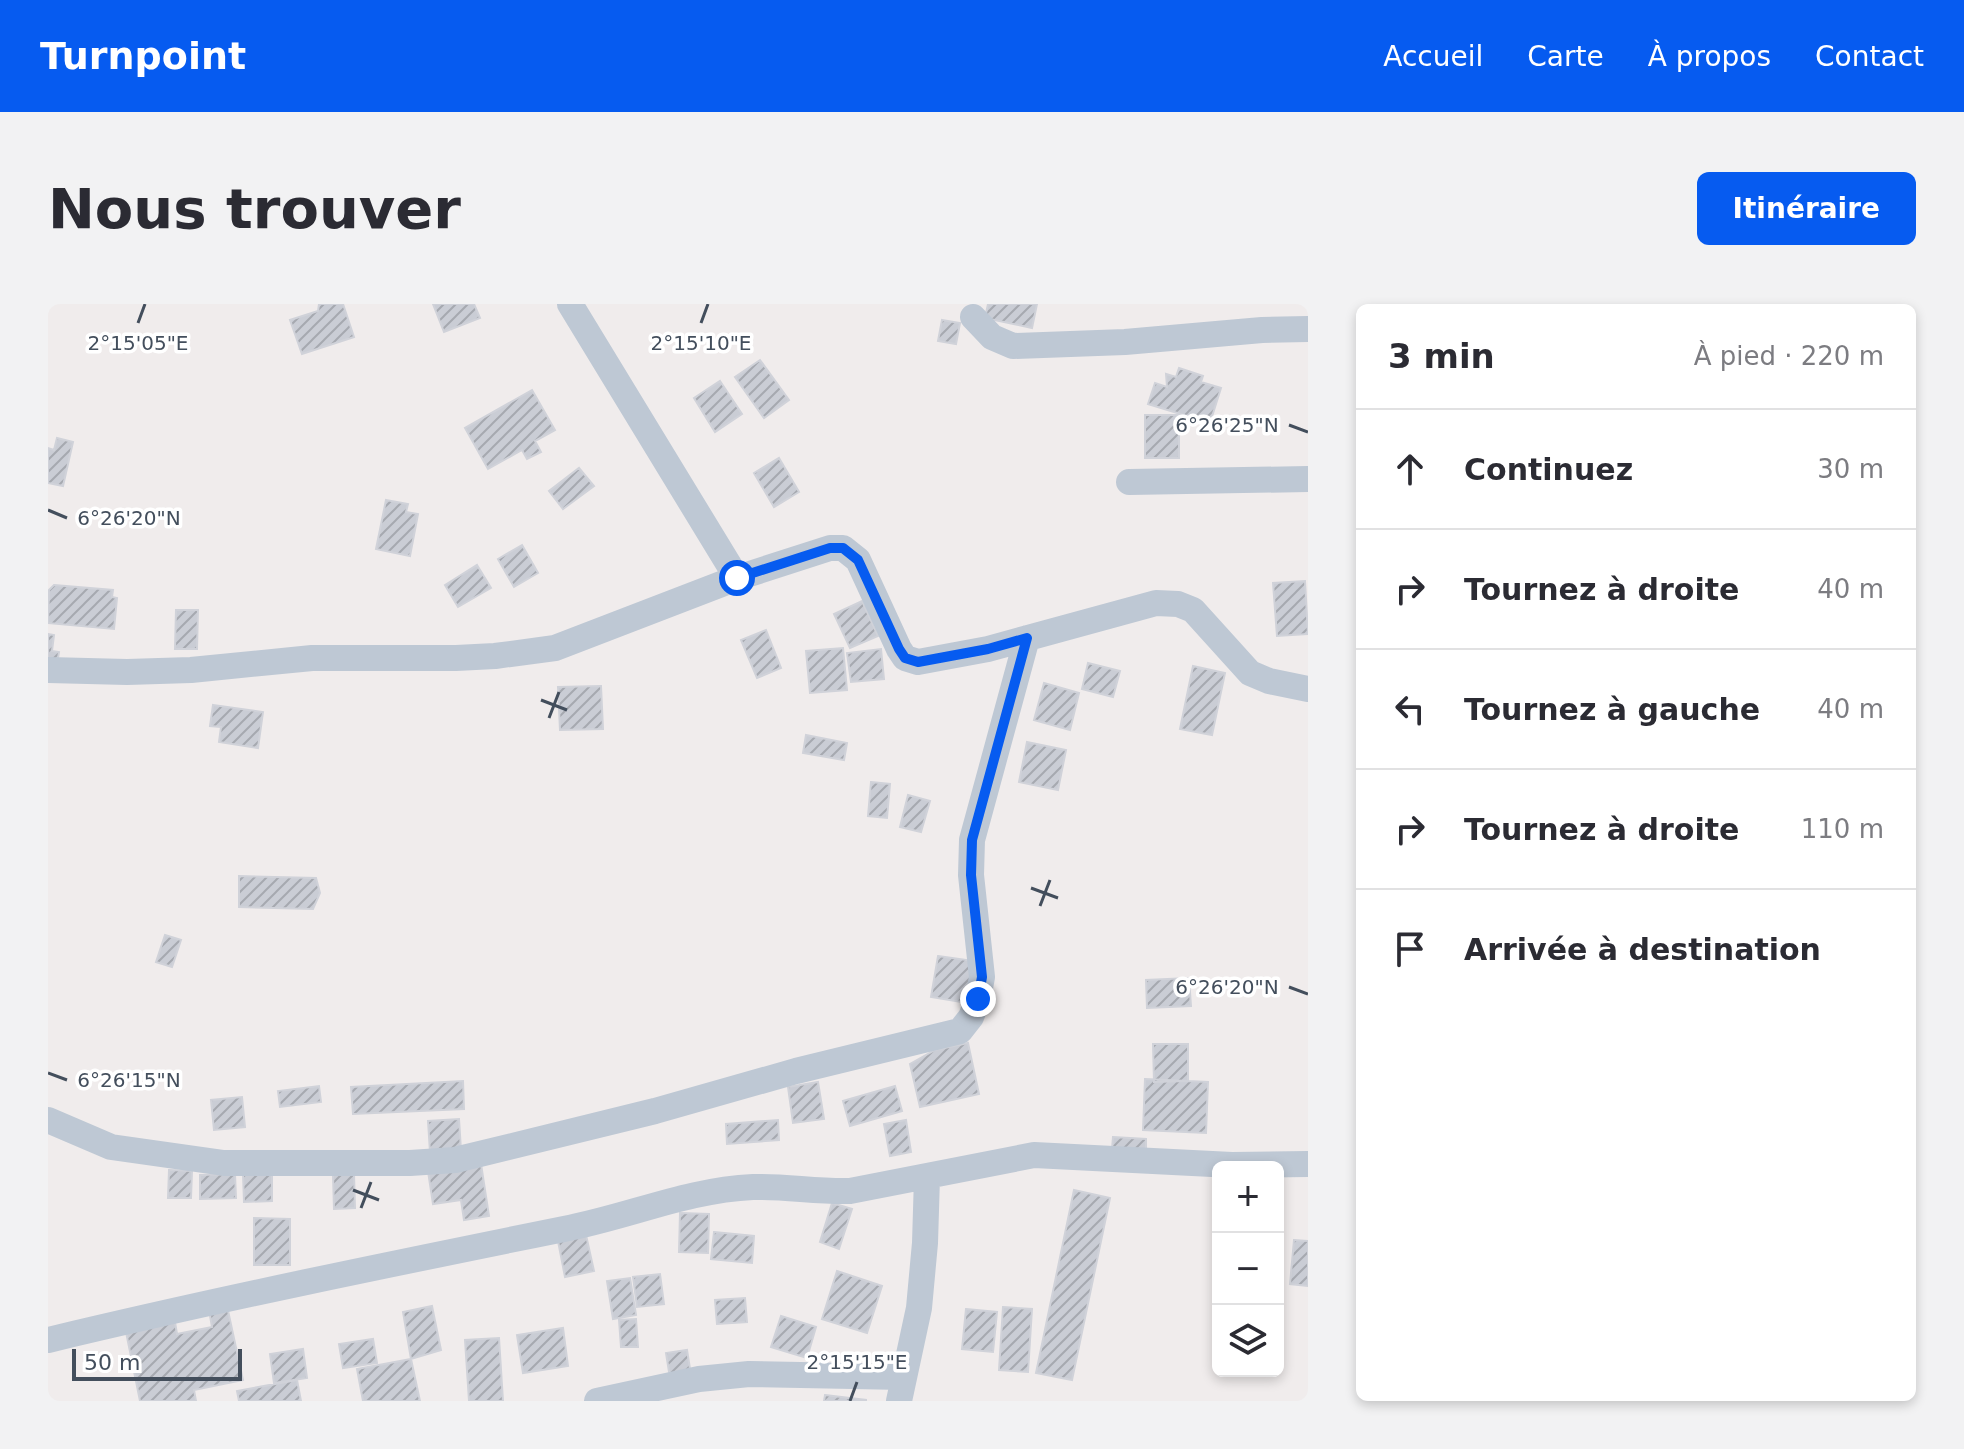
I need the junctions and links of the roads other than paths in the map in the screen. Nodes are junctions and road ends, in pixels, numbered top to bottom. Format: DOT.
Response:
graph roads {
  1 [pos="570,304"];
  2 [pos="973,317"];
  3 [pos="1308,329"];
  4 [pos="1308,479"];
  5 [pos="1129,482"];
  6 [pos="737,578"];
  7 [pos="1027,638"];
  8 [pos="51,674"];
  9 [pos="1308,689"];
  10 [pos="48,1120"];
  11 [pos="1308,1164"];
  12 [pos="927,1177"];
  13 [pos="48,1340"];
  14 [pos="902,1389"];
  15 [pos="597,1401"];
  1 -- 6 [label="street"];
  2 -- 3 [label="street"];
  4 -- 5 [label="street"];
  6 -- 7 [label="street"];
  6 -- 8 [label="street"];
  7 -- 9 [label="street"];
  7 -- 10 [label="street"];
  11 -- 12 [label="street"];
  12 -- 13 [label="street"];
  12 -- 14 [label="street"];
  14 -- 15 [label="street"];
}
